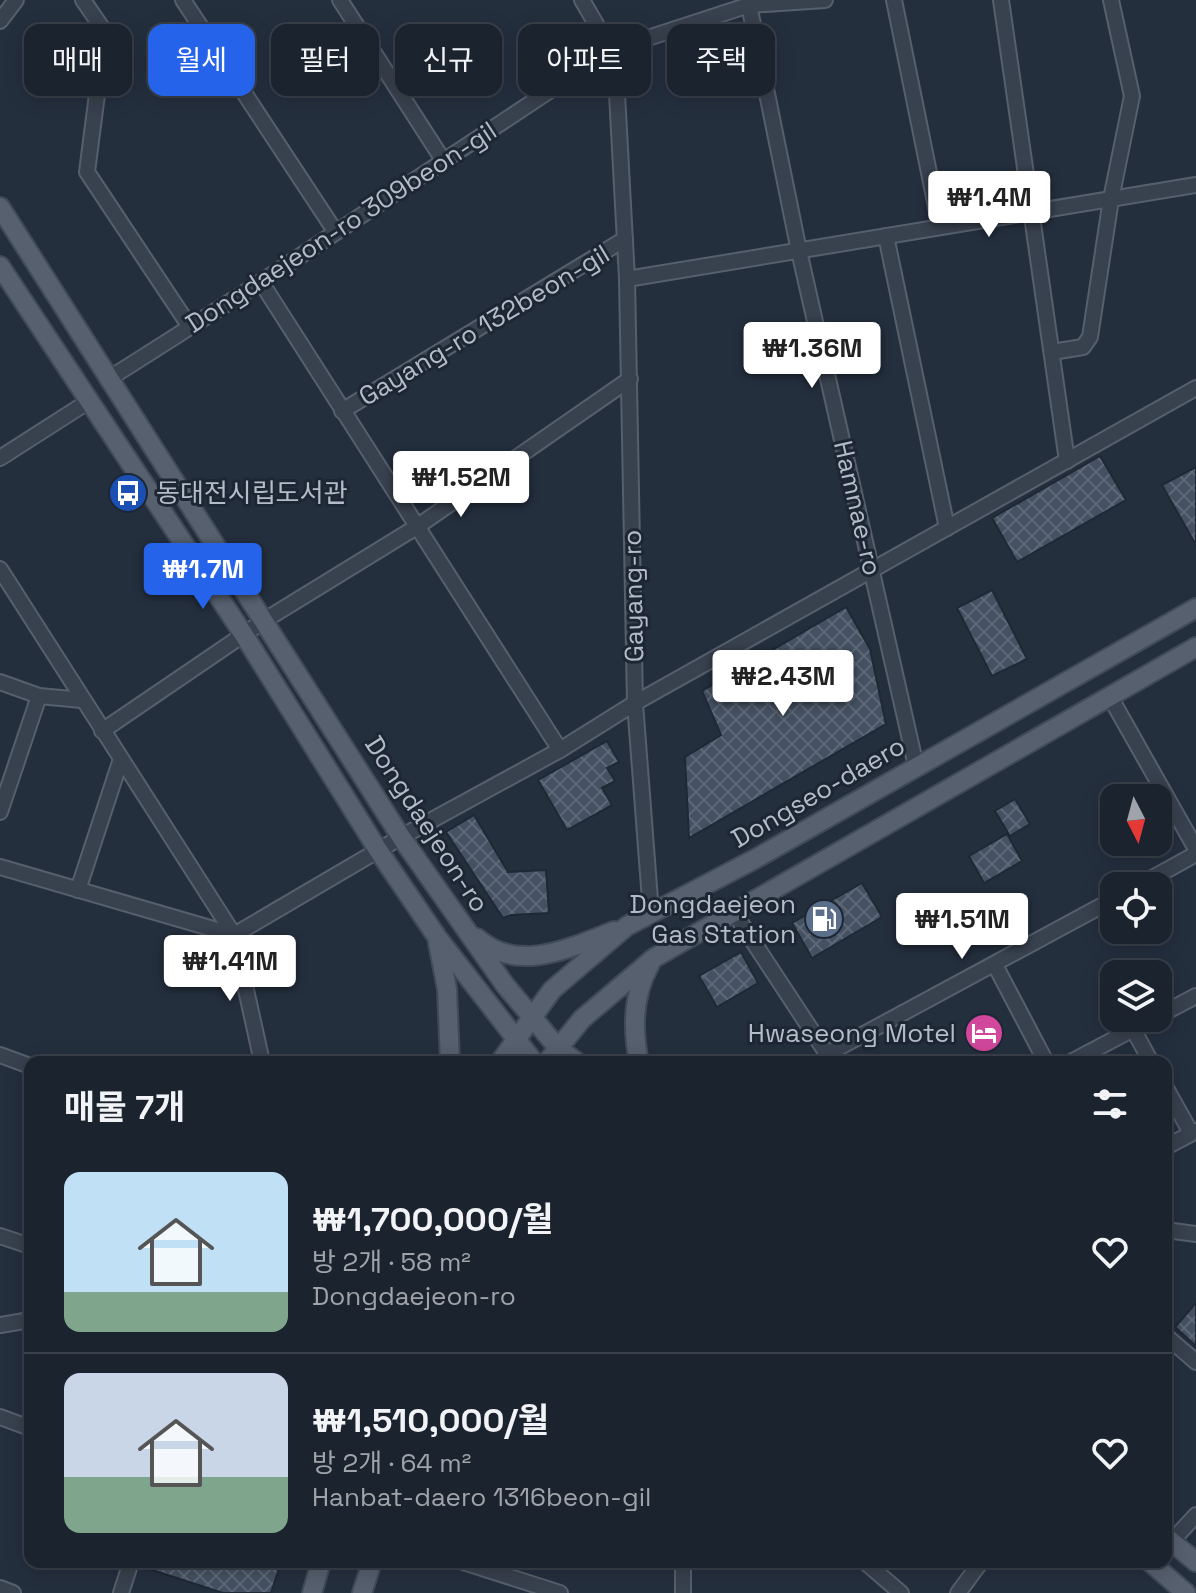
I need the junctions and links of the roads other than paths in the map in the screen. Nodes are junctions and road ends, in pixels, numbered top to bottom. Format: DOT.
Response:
graph roads {
  1 [pos="16,0"];
  2 [pos="83,0"];
  3 [pos="183,0"];
  4 [pos="340,0"];
  5 [pos="582,0"];
  6 [pos="825,0"];
  7 [pos="894,0"];
  8 [pos="1001,0"];
  9 [pos="1111,0"];
  10 [pos="749,3"];
  11 [pos="0,21"];
  12 [pos="596,24"];
  13 [pos="651,36"];
  14 [pos="541,96"];
  15 [pos="617,96"];
  16 [pos="443,160"];
  17 [pos="1196,185"];
  18 [pos="1111,199"];
  19 [pos="0,207"];
  20 [pos="1031,213"];
  21 [pos="940,227"];
  22 [pos="335,231"];
  23 [pos="886,236"];
  24 [pos="625,239"];
  25 [pos="799,251"];
  26 [pos="0,266"];
  27 [pos="627,279"];
  28 [pos="261,282"];
  29 [pos="190,327"];
  30 [pos="1052,352"];
  31 [pos="110,378"];
  32 [pos="630,379"];
  33 [pos="1196,388"];
  34 [pos="89,401"];
  35 [pos="342,411"];
  36 [pos="0,458"];
  37 [pos="1067,461"];
  38 [pos="418,526"];
  39 [pos="947,528"];
  40 [pos="0,569"];
  41 [pos="872,570"];
  42 [pos="1196,608"];
  43 [pos="265,620"];
  44 [pos="244,635"];
  45 [pos="1196,647"];
  46 [pos="0,682"];
  47 [pos="1109,695"];
  48 [pos="39,696"];
  49 [pos="82,700"];
  50 [pos="635,703"];
  51 [pos="102,731"];
  52 [pos="560,750"];
  53 [pos="121,759"];
  54 [pos="916,766"];
  55 [pos="0,812"];
  56 [pos="401,837"];
  57 [pos="378,850"];
  58 [pos="1196,851"];
  59 [pos="0,867"];
  60 [pos="1161,872"];
  61 [pos="78,890"];
  62 [pos="1100,907"];
  63 [pos="733,911"];
  64 [pos="651,913"];
  65 [pos="460,923"];
  66 [pos="627,926"];
  67 [pos="234,935"];
  68 [pos="437,937"];
  69 [pos="654,958"];
  70 [pos="995,965"];
  71 [pos="1196,996"];
  72 [pos="1172,1009"];
  73 [pos="532,1017"];
  74 [pos="1127,1032"];
  75 [pos="1135,1032"];
  76 [pos="516,1039"];
  77 [pos="0,1055"];
  78 [pos="553,1055"];
  79 [pos="261,1056"];
  80 [pos="450,1056"];
  81 [pos="504,1056"];
  82 [pos="529,1056"];
  83 [pos="638,1056"];
  84 [pos="827,1056"];
  85 [pos="834,1056"];
  86 [pos="1043,1056"];
  87 [pos="1082,1056"];
  88 [pos="1148,1056"];
  89 [pos="24,1064"];
  90 [pos="1172,1097"];
  91 [pos="1194,1132"];
  92 [pos="1172,1144"];
  93 [pos="1172,1231"];
  94 [pos="1196,1234"];
  95 [pos="0,1236"];
  96 [pos="24,1244"];
  97 [pos="24,1321"];
  98 [pos="0,1325"];
  99 [pos="1172,1341"];
  100 [pos="1196,1362"];
  101 [pos="0,1417"];
  102 [pos="24,1426"];
  103 [pos="1196,1515"];
  104 [pos="1172,1537"];
  105 [pos="1172,1542"];
  106 [pos="1196,1562"];
  107 [pos="129,1568"];
  108 [pos="319,1568"];
  109 [pos="370,1568"];
  110 [pos="482,1568"];
  111 [pos="683,1568"];
  112 [pos="872,1568"];
  113 [pos="977,1568"];
  114 [pos="1157,1568"];
  115 [pos="0,1588"];
  116 [pos="13,1593"];
  117 [pos="121,1593"];
  118 [pos="312,1593"];
  119 [pos="362,1593"];
  120 [pos="560,1593"];
  121 [pos="683,1593"];
  122 [pos="901,1593"];
  123 [pos="958,1593"];
  124 [pos="1186,1593"];
  1 -- 11 [label="street"];
  2 -- 29 [label="street"];
  3 -- 22 [label="street"];
  4 -- 16 [label="street"];
  5 -- 12 [label="street, Gayang-ro"];
  6 -- 10 [label="street, Dongdaejeon-ro 309beon-gil"];
  7 -- 21 [label="street"];
  8 -- 20 [label="street"];
  9 -- 18 [label="street"];
  10 -- 13 [label="street, Dongdaejeon-ro 309beon-gil"];
  10 -- 25 [label="street, Hamnae-ro"];
  14 -- 16 [label="street, Dongdaejeon-ro 309beon-gil"];
  15 -- 24 [label="street, Gayang-ro"];
  16 -- 22 [label="street, Dongdaejeon-ro 309beon-gil"];
  17 -- 18 [label="street"];
  18 -- 20 [label="street"];
  18 -- 30 [label="street"];
  19 -- 31 [label="main road, Dongdaejeon-ro"];
  20 -- 21 [label="street"];
  20 -- 30 [label="street"];
  21 -- 23 [label="street"];
  22 -- 28 [label="street, Dongdaejeon-ro 309beon-gil"];
  23 -- 25 [label="street"];
  23 -- 39 [label="street"];
  24 -- 27 [label="street, Gayang-ro"];
  24 -- 35 [label="street, Gayang-ro 132beon-gil"];
  25 -- 27 [label="street"];
  25 -- 41 [label="street, Hamnae-ro"];
  26 -- 34 [label="main road, Dongdaejeon-ro"];
  27 -- 32 [label="street, Gayang-ro"];
  28 -- 29 [label="street, Dongdaejeon-ro 309beon-gil"];
  28 -- 35 [label="street"];
  29 -- 31 [label="street, Dongdaejeon-ro 309beon-gil"];
  30 -- 37 [label="street"];
  31 -- 43 [label="main road, Dongdaejeon-ro"];
  32 -- 38 [label="street"];
  32 -- 50 [label="street, Gayang-ro"];
  33 -- 37 [label="street"];
  34 -- 36 [label="street"];
  34 -- 44 [label="main road, Dongdaejeon-ro"];
  35 -- 38 [label="street"];
  37 -- 39 [label="street"];
  38 -- 43 [label="street"];
  38 -- 52 [label="street"];
  39 -- 41 [label="street"];
  40 -- 49 [label="street"];
  41 -- 50 [label="street"];
  41 -- 54 [label="street, Hamnae-ro"];
  42 -- 54 [label="main road, Dongseo-daero"];
  43 -- 44 [label="street"];
  43 -- 56 [label="main road, Dongdaejeon-ro"];
  44 -- 51 [label="street"];
  44 -- 57 [label="main road, Dongdaejeon-ro"];
  45 -- 47 [label="main road"];
  46 -- 48 [label="street"];
  47 -- 58 [label="street"];
  47 -- 63 [label="main road"];
  48 -- 49 [label="street"];
  48 -- 55 [label="street"];
  49 -- 51 [label="street"];
  50 -- 52 [label="street"];
  50 -- 64 [label="street, Gayang-ro"];
  51 -- 53 [label="street"];
  52 -- 56 [label="street"];
  53 -- 61 [label="street"];
  53 -- 67 [label="street"];
  54 -- 64 [label="main road, Dongseo-daero"];
  56 -- 57 [label="street"];
  56 -- 65 [label="main road, Dongdaejeon-ro"];
  57 -- 67 [label="street"];
  57 -- 68 [label="main road, Dongdaejeon-ro"];
  58 -- 60 [label="street"];
  59 -- 61 [label="street"];
  61 -- 67 [label="street"];
  62 -- 70 [label="street"];
  63 -- 69 [label="main road"];
  63 -- 84 [label="street"];
  64 -- 66 [label="main road, Dongseo-daero"];
  65 -- 66 [label="main road"];
  65 -- 73 [label="main road, Dongdaejeon-ro"];
  66 -- 73 [label="main road, Dongseo-daero"];
  67 -- 79 [label="street"];
  68 -- 76 [label="main road, Dongdaejeon-ro"];
  68 -- 80 [label="main road"];
  69 -- 78 [label="main road"];
  69 -- 83 [label="main road"];
  70 -- 85 [label="street"];
  70 -- 86 [label="street"];
  71 -- 72 [label="street"];
  73 -- 76 [label="main road, Dongseo-daero"];
  73 -- 78 [label="main road, Dongdaejeon-ro"];
  74 -- 87 [label="street"];
  75 -- 88 [label="street"];
  76 -- 81 [label="main road, Dongseo-daero"];
  76 -- 82 [label="main road, Dongdaejeon-ro"];
  77 -- 89 [label="street"];
  90 -- 91 [label="street"];
  91 -- 92 [label="street"];
  93 -- 94 [label="street"];
  95 -- 96 [label="street"];
  97 -- 98 [label="street"];
  99 -- 100 [label="street"];
  101 -- 102 [label="street"];
  103 -- 104 [label="street"];
  105 -- 106 [label="main road"];
  107 -- 117 [label="street"];
  108 -- 118 [label="main road"];
  109 -- 119 [label="main road"];
  110 -- 120 [label="street"];
  111 -- 121 [label="street"];
  112 -- 122 [label="street"];
  113 -- 123 [label="street"];
  114 -- 124 [label="main road"];
  115 -- 116 [label="street"];
}
